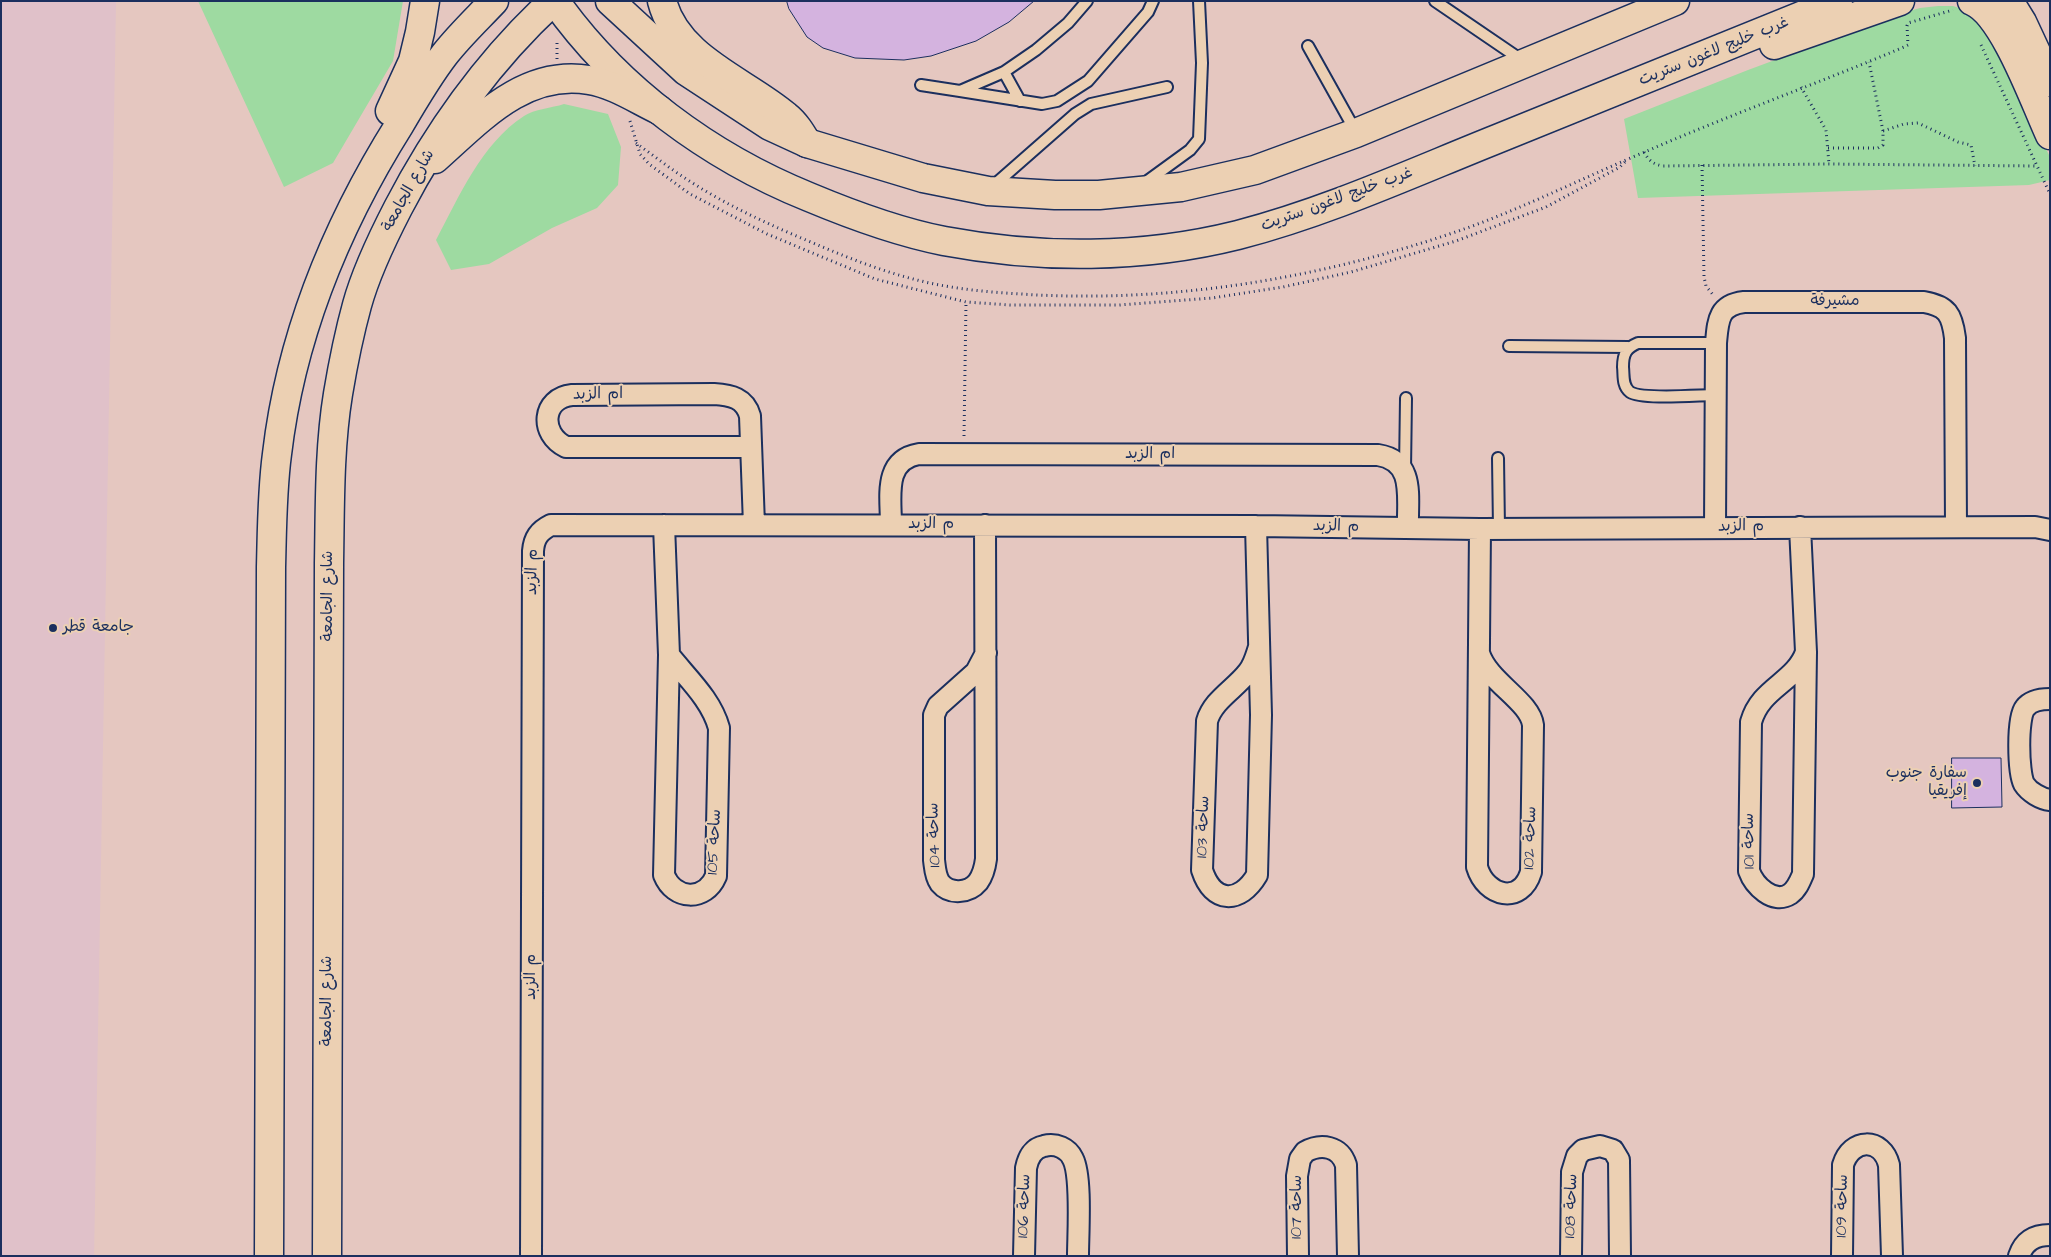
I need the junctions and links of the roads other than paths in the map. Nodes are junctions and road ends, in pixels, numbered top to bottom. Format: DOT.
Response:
graph roads {
  1 [pos="425,1"];
  2 [pos="494,1"];
  3 [pos="554,1"];
  4 [pos="610,1"];
  5 [pos="662,1"];
  6 [pos="1087,1"];
  7 [pos="1153,1"];
  8 [pos="1199,1"];
  9 [pos="1435,1"];
  10 [pos="1838,1"];
  11 [pos="1900,1"];
  12 [pos="2010,1"];
  13 [pos="1672,2"];
  14 [pos="1966,8"];
  15 [pos="1308,46"];
  16 [pos="1526,62"];
  17 [pos="1687,63"];
  18 [pos="1004,72"];
  19 [pos="2050,82"];
  20 [pos="921,84"];
  21 [pos="1167,87"];
  22 [pos="960,91"];
  23 [pos="1020,101"];
  24 [pos="659,110"];
  25 [pos="1356,133"];
  26 [pos="2050,135"];
  27 [pos="807,143"];
  28 [pos="380,155"];
  29 [pos="414,178"];
  30 [pos="988,191"];
  31 [pos="1129,193"];
  32 [pos="1716,343"];
  33 [pos="1509,346"];
  34 [pos="1628,347"];
  35 [pos="1716,395"];
  36 [pos="1406,398"];
  37 [pos="751,447"];
  38 [pos="1498,458"];
  39 [pos="1405,471"];
  40 [pos="664,524"];
  41 [pos="754,525"];
  42 [pos="891,525"];
  43 [pos="985,525"];
  44 [pos="1256,526"];
  45 [pos="1800,527"];
  46 [pos="1956,527"];
  47 [pos="1408,528"];
  48 [pos="1716,528"];
  49 [pos="1489,529"];
  50 [pos="2050,530"];
  51 [pos="1260,647"];
  52 [pos="1806,652"];
  53 [pos="986,653"];
  54 [pos="1479,653"];
  55 [pos="668,655"];
  56 [pos="2050,699"];
  57 [pos="2050,800"];
  58 [pos="2050,1235"];
  59 [pos="269,1256"];
  60 [pos="327,1256"];
  61 [pos="531,1256"];
  62 [pos="1024,1256"];
  63 [pos="1078,1256"];
  64 [pos="1298,1256"];
  65 [pos="1348,1256"];
  66 [pos="1571,1256"];
  67 [pos="1620,1256"];
  68 [pos="1842,1256"];
  69 [pos="1892,1256"];
  70 [pos="2019,1256"];
  1 -- 28 [label="main road"];
  2 -- 28 [label="main road"];
  3 -- 24 [label="main road, غرب خليج لاغون ستريت"];
  3 -- 29 [label="main road, شارع الجامعة"];
  4 -- 27 [label="main road"];
  5 -- 27 [label="main road"];
  6 -- 18 [label="lane"];
  7 -- 23 [label="lane"];
  8 -- 31 [label="lane"];
  9 -- 16 [label="lane"];
  10 -- 17 [label="main road, غرب خليج لاغون ستريت"];
  11 -- 17 [label="main road"];
  12 -- 19 [label="main road"];
  13 -- 16 [label="main road"];
  14 -- 26 [label="main road"];
  15 -- 25 [label="lane"];
  16 -- 25 [label="main road"];
  17 -- 24 [label="main road, غرب خليج لاغون ستريت"];
  18 -- 22 [label="lane"];
  18 -- 23 [label="lane"];
  20 -- 22 [label="lane"];
  21 -- 30 [label="lane"];
  22 -- 23 [label="lane"];
  24 -- 29 [label="main road"];
  25 -- 31 [label="main road"];
  27 -- 30 [label="main road"];
  28 -- 59 [label="main road"];
  29 -- 60 [label="main road, شارع الجامعة"];
  30 -- 31 [label="main road"];
  32 -- 34 [label="lane"];
  32 -- 35 [label="street"];
  32 -- 46 [label="street, مشيرفة"];
  33 -- 34 [label="lane"];
  34 -- 35 [label="lane"];
  35 -- 48 [label="street"];
  36 -- 39 [label="lane"];
  37 -- 37 [label="street, ام الزبد"];
  37 -- 41 [label="street, ام الزبد"];
  38 -- 49 [label="lane"];
  39 -- 42 [label="street, ام الزبد"];
  39 -- 47 [label="street"];
  40 -- 41 [label="street, م الزبد"];
  40 -- 55 [label="street, ساحة 105"];
  40 -- 61 [label="street, م الزبد"];
  41 -- 42 [label="street, م الزبد"];
  42 -- 43 [label="street, م الزبد"];
  43 -- 44 [label="street, م الزبد"];
  43 -- 53 [label="street, ساحة 104"];
  44 -- 47 [label="street, م الزبد"];
  44 -- 51 [label="street, ساحة 103"];
  45 -- 46 [label="street, م الزبد"];
  45 -- 48 [label="street, م الزبد"];
  45 -- 52 [label="street, ساحة 101"];
  46 -- 50 [label="street, م الزبد"];
  47 -- 49 [label="street, م الزبد"];
  48 -- 49 [label="street, م الزبد"];
  49 -- 54 [label="street, ساحة 102"];
  51 -- 51 [label="street, ساحة 103"];
  52 -- 52 [label="street, ساحة 101"];
  53 -- 53 [label="street, ساحة 104"];
  54 -- 54 [label="street, ساحة 102"];
  55 -- 55 [label="street, ساحة 105"];
  56 -- 57 [label="street"];
  58 -- 70 [label="street"];
  62 -- 63 [label="street, ساحة 106"];
  64 -- 65 [label="street, ساحة 107"];
  66 -- 67 [label="street, ساحة 108"];
  68 -- 69 [label="street, ساحة 109"];
}
